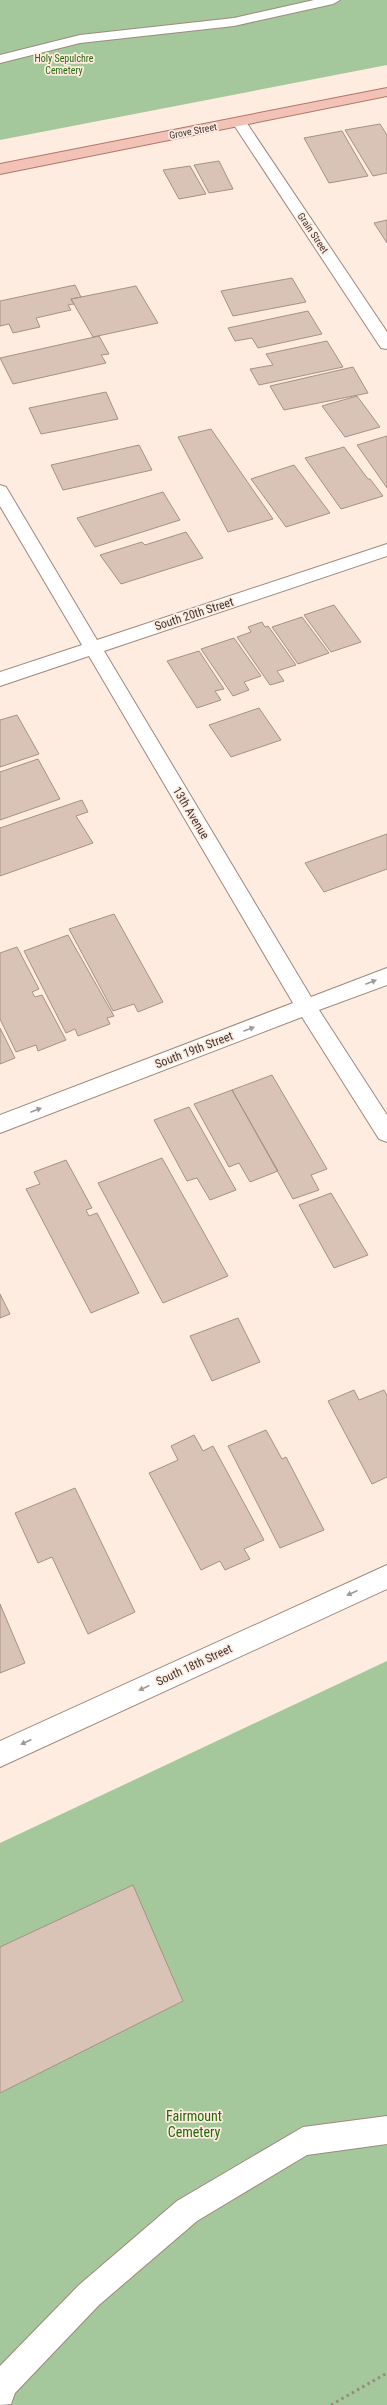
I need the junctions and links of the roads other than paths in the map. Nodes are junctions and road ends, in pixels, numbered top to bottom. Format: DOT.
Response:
graph roads {
  1 [pos="333,0"];
  2 [pos="0,59"];
  3 [pos="387,92"];
  4 [pos="239,122"];
  5 [pos="0,169"];
  6 [pos="387,344"];
  7 [pos="0,491"];
  8 [pos="387,550"];
  9 [pos="93,648"];
  10 [pos="0,679"];
  11 [pos="387,976"];
  12 [pos="306,1007"];
  13 [pos="0,1124"];
  14 [pos="387,1133"];
  15 [pos="387,1577"];
  16 [pos="0,1754"];
  17 [pos="387,2130"];
  18 [pos="0,2392"];
  1 -- 2 [label="street"];
  3 -- 4 [label="main road, Grove Street"];
  4 -- 5 [label="main road, Grove Street"];
  4 -- 6 [label="street, Grain Street"];
  7 -- 9 [label="street, 13th Avenue"];
  8 -- 9 [label="street, South 20th Street"];
  9 -- 10 [label="street, South 20th Street"];
  9 -- 12 [label="street, 13th Avenue"];
  12 -- 11 [label="street, South 19th Street, one-way"];
  13 -- 12 [label="street, South 19th Street, one-way"];
  12 -- 14 [label="street, 13th Avenue"];
  15 -- 16 [label="street, South 18th Street, one-way"];
  17 -- 18 [label="street"];
}
